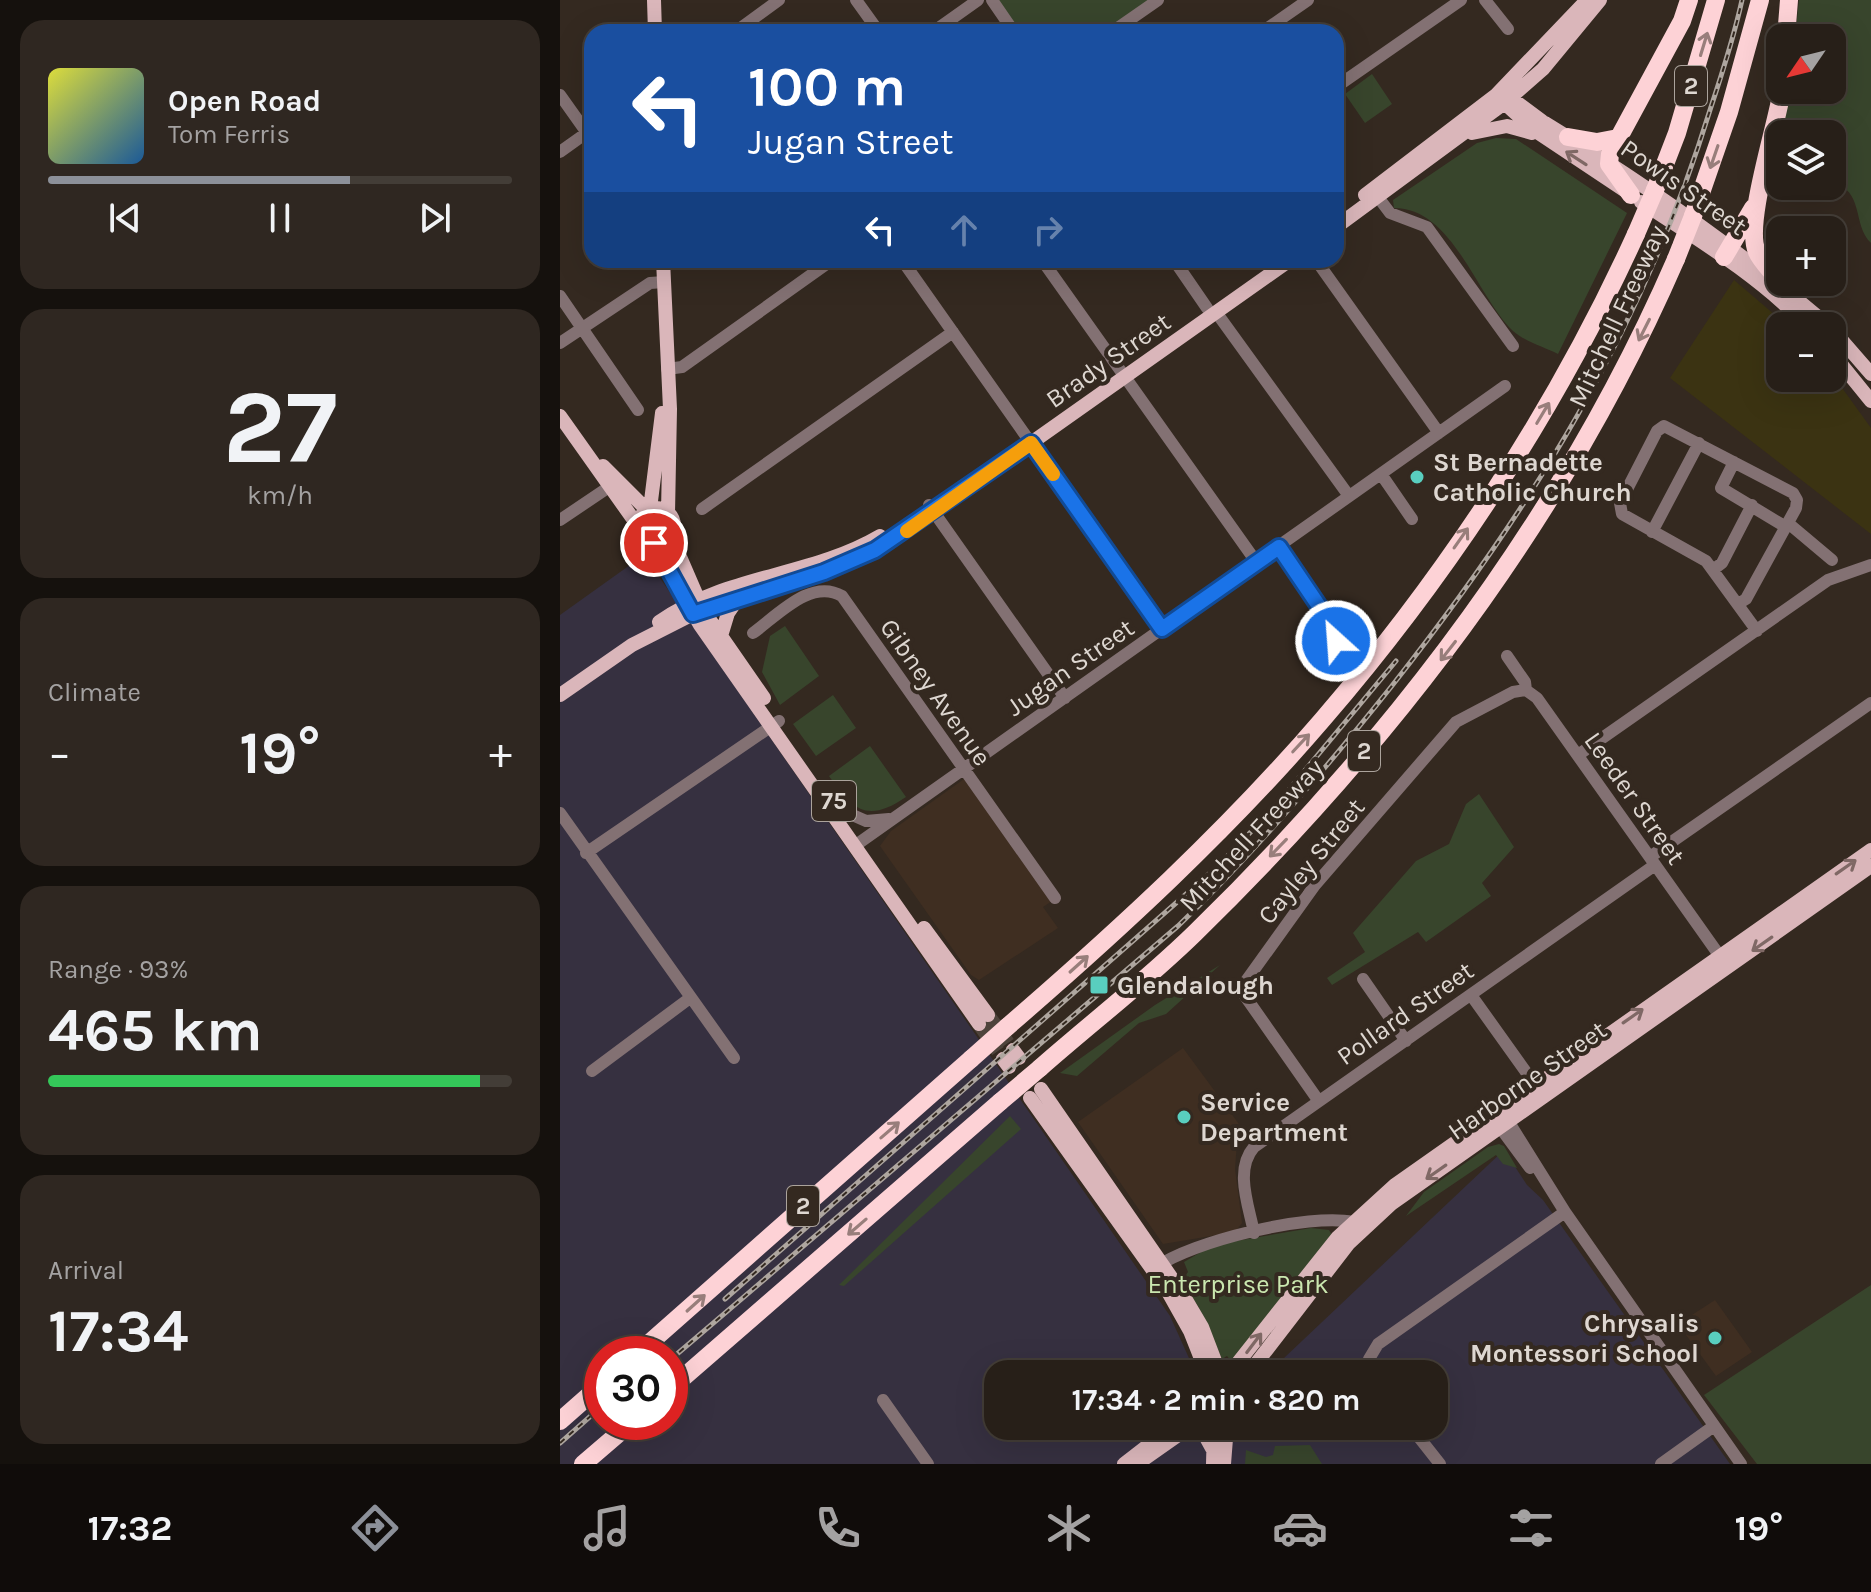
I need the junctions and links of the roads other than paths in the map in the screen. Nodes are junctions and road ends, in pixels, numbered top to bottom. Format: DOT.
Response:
graph roads {
  1 [pos="654,0"];
  2 [pos="779,0"];
  3 [pos="856,0"];
  4 [pos="978,0"];
  5 [pos="992,0"];
  6 [pos="1158,0"];
  7 [pos="1308,0"];
  8 [pos="1461,0"];
  9 [pos="1485,0"];
  10 [pos="1587,0"];
  11 [pos="1600,0"];
  12 [pos="1689,0"];
  13 [pos="1716,0"];
  14 [pos="1760,0"];
  15 [pos="1789,0"];
  16 [pos="655,24"];
  17 [pos="746,24"];
  18 [pos="873,24"];
  19 [pos="944,24"];
  20 [pos="1008,24"];
  21 [pos="1124,24"];
  22 [pos="1274,24"];
  23 [pos="1787,24"];
  24 [pos="1508,29"];
  25 [pos="1543,69"];
  26 [pos="1344,81"];
  27 [pos="560,95"];
  28 [pos="1503,97"];
  29 [pos="1779,104"];
  30 [pos="584,126"];
  31 [pos="1538,128"];
  32 [pos="1568,137"];
  33 [pos="584,138"];
  34 [pos="1618,138"];
  35 [pos="1457,140"];
  36 [pos="560,152"];
  37 [pos="1609,164"];
  38 [pos="1374,193"];
  39 [pos="1631,195"];
  40 [pos="1758,196"];
  41 [pos="1344,212"];
  42 [pos="1344,220"];
  43 [pos="1727,252"];
  44 [pos="1766,262"];
  45 [pos="663,268"];
  46 [pos="821,268"];
  47 [pos="908,268"];
  48 [pos="1048,268"];
  49 [pos="1180,268"];
  50 [pos="1264,268"];
  51 [pos="1277,268"];
  52 [pos="1322,268"];
  53 [pos="1766,275"];
  54 [pos="664,282"];
  55 [pos="560,296"];
  56 [pos="1796,296"];
  57 [pos="1211,310"];
  58 [pos="1794,312"];
  59 [pos="1814,312"];
  60 [pos="582,328"];
  61 [pos="953,332"];
  62 [pos="560,343"];
  63 [pos="1846,345"];
  64 [pos="1513,346"];
  65 [pos="667,369"];
  66 [pos="1846,370"];
  67 [pos="1123,373"];
  68 [pos="1871,374"];
  69 [pos="1505,386"];
  70 [pos="1871,401"];
  71 [pos="638,410"];
  72 [pos="560,416"];
  73 [pos="570,430"];
  74 [pos="1439,433"];
  75 [pos="1029,440"];
  76 [pos="1699,443"];
  77 [pos="1734,462"];
  78 [pos="1381,474"];
  79 [pos="609,487"];
  80 [pos="1349,496"];
  81 [pos="1752,505"];
  82 [pos="649,509"];
  83 [pos="702,509"];
  84 [pos="932,509"];
  85 [pos="668,513"];
  86 [pos="1412,519"];
  87 [pos="560,520"];
  88 [pos="1787,525"];
  89 [pos="638,526"];
  90 [pos="1652,532"];
  91 [pos="671,536"];
  92 [pos="654,543"];
  93 [pos="1279,547"];
  94 [pos="1832,560"];
  95 [pos="1257,563"];
  96 [pos="1871,565"];
  97 [pos="1714,569"];
  98 [pos="677,583"];
  99 [pos="739,596"];
  100 [pos="1738,604"];
  101 [pos="695,606"];
  102 [pos="673,612"];
  103 [pos="1331,624"];
  104 [pos="1162,629"];
  105 [pos="1757,631"];
  106 [pos="753,633"];
  107 [pos="721,636"];
  108 [pos="632,645"];
  109 [pos="1507,656"];
  110 [pos="1526,690"];
  111 [pos="560,695"];
  112 [pos="1065,698"];
  113 [pos="1871,703"];
  114 [pos="775,724"];
  115 [pos="1578,755"];
  116 [pos="963,768"];
  117 [pos="839,809"];
  118 [pos="560,813"];
  119 [pos="896,818"];
  120 [pos="859,843"];
  121 [pos="1871,850"];
  122 [pos="586,853"];
  123 [pos="1653,861"];
  124 [pos="1871,866"];
  125 [pos="1055,898"];
  126 [pos="1796,912"];
  127 [pos="1724,962"];
  128 [pos="1363,979"];
  129 [pos="1471,995"];
  130 [pos="690,998"];
  131 [pos="984,1019"];
  132 [pos="1406,1041"];
  133 [pos="1593,1053"];
  134 [pos="734,1058"];
  135 [pos="592,1071"];
  136 [pos="1536,1086"];
  137 [pos="1036,1094"];
  138 [pos="1318,1100"];
  139 [pos="1501,1119"];
  140 [pos="1565,1212"];
  141 [pos="1353,1222"];
  142 [pos="1315,1223"];
  143 [pos="1254,1233"];
  144 [pos="1337,1238"];
  145 [pos="1159,1271"];
  146 [pos="657,1336"];
  147 [pos="1201,1360"];
  148 [pos="1215,1360"];
  149 [pos="1240,1360"];
  150 [pos="1262,1360"];
  151 [pos="1369,1360"];
  152 [pos="688,1374"];
  153 [pos="584,1400"];
  154 [pos="883,1400"];
  155 [pos="560,1421"];
  156 [pos="1714,1426"];
  157 [pos="611,1440"];
  158 [pos="621,1440"];
  159 [pos="1163,1440"];
  160 [pos="1167,1440"];
  161 [pos="1421,1440"];
  162 [pos="1218,1454"];
  163 [pos="583,1464"];
  164 [pos="597,1464"];
  165 [pos="928,1464"];
  166 [pos="1124,1464"];
  167 [pos="1137,1464"];
  168 [pos="1224,1464"];
  169 [pos="1440,1464"];
  170 [pos="1661,1464"];
  171 [pos="1741,1464"];
  1 -- 16 [label="main road"];
  2 -- 17 [label="street"];
  3 -- 18 [label="street"];
  4 -- 19 [label="street"];
  5 -- 20 [label="street"];
  6 -- 21 [label="street"];
  7 -- 22 [label="street"];
  8 -- 26 [label="street"];
  9 -- 24 [label="street"];
  10 -- 28 [label="main road"];
  11 -- 25 [label="main road"];
  12 -- 34 [label="highway"];
  146 -- 13 [label="highway, Mitchell Freeway / 2, one-way, bridge"];
  14 -- 152 [label="highway, Mitchell Freeway / 2, one-way, bridge"];
  15 -- 23 [label="highway"];
  25 -- 28 [label="main road"];
  25 -- 31 [label="main road"];
  27 -- 30 [label="street"];
  28 -- 31 [label="main road, Powis Street"];
  28 -- 35 [label="main road"];
  28 -- 38 [label="main road"];
  29 -- 40 [label="highway"];
  31 -- 32 [label="main road, Powis Street"];
  31 -- 35 [label="main road"];
  39 -- 31 [label="main road, Powis Street, one-way"];
  32 -- 34 [label="highway"];
  32 -- 37 [label="main road, Powis Street"];
  33 -- 36 [label="street"];
  34 -- 37 [label="highway"];
  35 -- 38 [label="main road"];
  37 -- 39 [label="highway"];
  37 -- 43 [label="main road, Powis Street"];
  38 -- 41 [label="main road"];
  38 -- 42 [label="main road"];
  38 -- 64 [label="street"];
  39 -- 43 [label="main road, Powis Street"];
  40 -- 43 [label="highway"];
  40 -- 44 [label="highway"];
  43 -- 53 [label="main road, Powis Street"];
  43 -- 58 [label="main road, Powis Street"];
  45 -- 54 [label="main road"];
  46 -- 65 [label="street"];
  47 -- 61 [label="street"];
  48 -- 67 [label="street"];
  49 -- 57 [label="street"];
  50 -- 57 [label="main road, Brady Street"];
  51 -- 57 [label="main road, Brady Street"];
  52 -- 74 [label="street"];
  54 -- 60 [label="street"];
  54 -- 65 [label="main road"];
  55 -- 60 [label="street"];
  56 -- 59 [label="main road, Powis Street"];
  57 -- 67 [label="main road, Brady Street"];
  57 -- 80 [label="street"];
  60 -- 62 [label="street"];
  60 -- 71 [label="street"];
  61 -- 75 [label="street"];
  61 -- 83 [label="street"];
  63 -- 68 [label="main road, Powis Street"];
  65 -- 82 [label="main road"];
  65 -- 85 [label="main road"];
  66 -- 70 [label="main road"];
  67 -- 75 [label="main road, Brady Street"];
  67 -- 95 [label="street"];
  69 -- 74 [label="street, Jugan Street"];
  72 -- 73 [label="main road"];
  73 -- 79 [label="main road"];
  73 -- 82 [label="main road"];
  74 -- 78 [label="street, Jugan Street"];
  75 -- 84 [label="main road, Brady Street"];
  75 -- 104 [label="street"];
  76 -- 77 [label="street"];
  76 -- 90 [label="street"];
  76 -- 90 [label="street"];
  77 -- 81 [label="street"];
  77 -- 88 [label="street"];
  78 -- 80 [label="street, Jugan Street"];
  78 -- 86 [label="street"];
  79 -- 87 [label="street"];
  79 -- 89 [label="main road"];
  80 -- 93 [label="street, Jugan Street"];
  81 -- 88 [label="street"];
  81 -- 97 [label="street"];
  82 -- 85 [label="main road"];
  82 -- 89 [label="main road"];
  84 -- 99 [label="main road, Brady Street"];
  84 -- 101 [label="main road, Brady Street"];
  84 -- 112 [label="street"];
  85 -- 91 [label="main road"];
  88 -- 94 [label="street"];
  88 -- 100 [label="street"];
  89 -- 92 [label="main road"];
  90 -- 97 [label="street"];
  91 -- 92 [label="main road"];
  91 -- 101 [label="main road, 75"];
  92 -- 98 [label="main road, 75"];
  93 -- 95 [label="street, Jugan Street"];
  93 -- 103 [label="street"];
  95 -- 104 [label="street, Jugan Street"];
  96 -- 105 [label="street"];
  97 -- 100 [label="street"];
  98 -- 101 [label="main road, 75"];
  98 -- 102 [label="main road"];
  99 -- 101 [label="main road, Brady Street"];
  99 -- 107 [label="main road"];
  100 -- 105 [label="street"];
  101 -- 102 [label="main road"];
  101 -- 107 [label="main road, 75"];
  101 -- 108 [label="main road"];
  101 -- 114 [label="main road, 75"];
  102 -- 108 [label="main road"];
  104 -- 112 [label="street, Jugan Street"];
  105 -- 115 [label="street"];
  106 -- 116 [label="street, Gibney Avenue"];
  107 -- 114 [label="main road, 75"];
  108 -- 111 [label="main road"];
  109 -- 110 [label="street, Leeder Street"];
  110 -- 115 [label="street, Leeder Street"];
  110 -- 138 [label="street, Cayley Street"];
  112 -- 116 [label="street, Jugan Street"];
  113 -- 123 [label="street, Pollard Street"];
  114 -- 117 [label="main road, 75"];
  114 -- 120 [label="main road, 75"];
  114 -- 122 [label="street"];
  115 -- 123 [label="street, Leeder Street"];
  116 -- 119 [label="street, Jugan Street"];
  116 -- 125 [label="street, Gibney Avenue"];
  117 -- 119 [label="street"];
  117 -- 120 [label="main road, 75"];
  118 -- 122 [label="street"];
  119 -- 120 [label="street, Jugan Street"];
  120 -- 131 [label="main road, 75"];
  126 -- 121 [label="main road, Harborne Street, one-way"];
  122 -- 130 [label="street"];
  123 -- 127 [label="street, Leeder Street"];
  123 -- 129 [label="street, Pollard Street"];
  124 -- 126 [label="main road, Harborne Street"];
  126 -- 127 [label="main road, Harborne Street"];
  127 -- 133 [label="main road, Harborne Street"];
  128 -- 132 [label="street"];
  129 -- 132 [label="street, Pollard Street"];
  129 -- 136 [label="street"];
  130 -- 134 [label="street"];
  130 -- 135 [label="street"];
  132 -- 138 [label="street, Pollard Street"];
  133 -- 136 [label="main road, Harborne Street"];
  133 -- 139 [label="main road, Harborne Street"];
  136 -- 139 [label="main road, Harborne Street"];
  137 -- 145 [label="main road"];
  138 -- 143 [label="street, Pollard Street"];
  139 -- 140 [label="street"];
  139 -- 141 [label="main road, Harborne Street"];
  139 -- 150 [label="main road, Harborne Street, one-way"];
  140 -- 151 [label="street"];
  140 -- 156 [label="street"];
  141 -- 142 [label="street"];
  141 -- 144 [label="main road, Harborne Street"];
  142 -- 143 [label="street"];
  142 -- 144 [label="street"];
  143 -- 145 [label="street"];
  149 -- 144 [label="main road, Harborne Street, one-way"];
  145 -- 147 [label="main road"];
  145 -- 148 [label="main road"];
  153 -- 155 [label="highway"];
  154 -- 165 [label="street"];
  156 -- 170 [label="street"];
  156 -- 171 [label="street"];
  157 -- 163 [label="highway"];
  158 -- 164 [label="highway"];
  159 -- 166 [label="main road"];
  160 -- 167 [label="main road"];
  161 -- 169 [label="street"];
  162 -- 168 [label="main road"];
}
